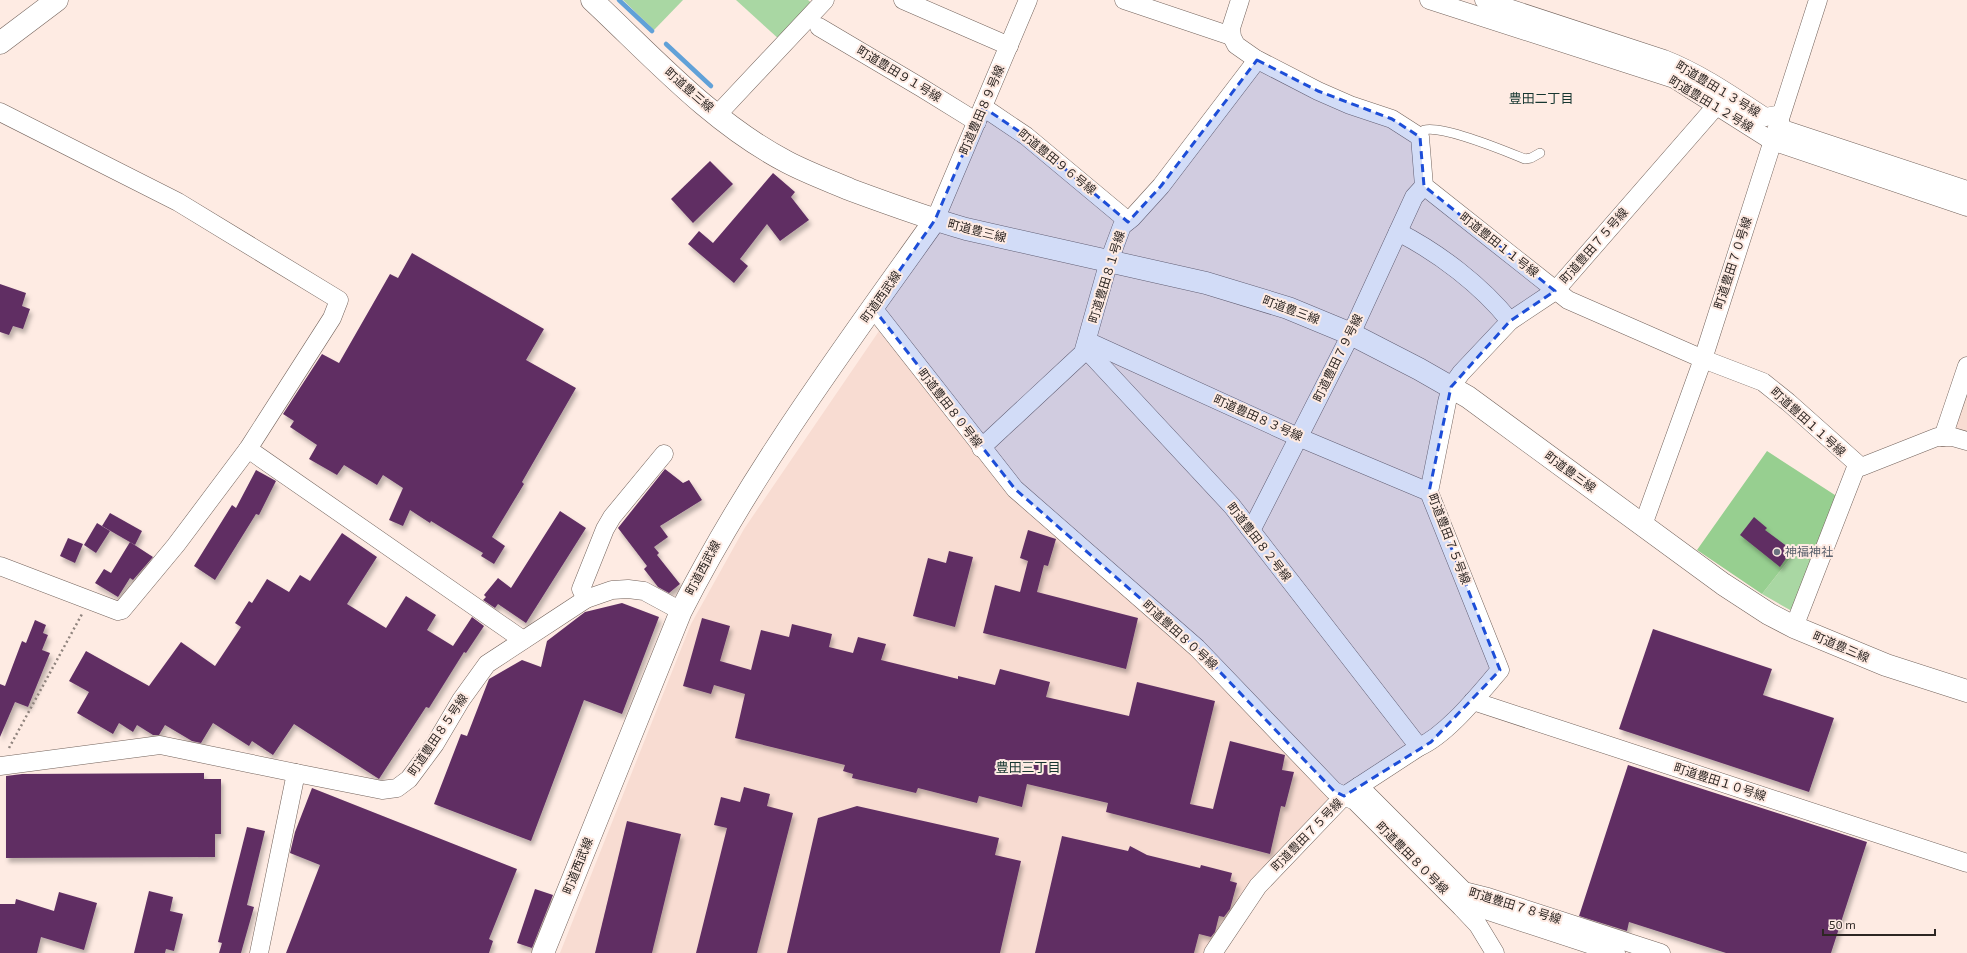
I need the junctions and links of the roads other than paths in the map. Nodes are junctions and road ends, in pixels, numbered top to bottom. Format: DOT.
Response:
graph roads {
  1 [pos="57,0"];
  2 [pos="592,0"];
  3 [pos="824,0"];
  4 [pos="903,0"];
  5 [pos="1028,0"];
  6 [pos="1124,0"];
  7 [pos="1240,0"];
  8 [pos="1429,0"];
  9 [pos="1484,0"];
  10 [pos="1818,0"];
  11 [pos="820,27"];
  12 [pos="1231,36"];
  13 [pos="0,44"];
  14 [pos="1009,46"];
  15 [pos="1257,60"];
  16 [pos="1717,105"];
  17 [pos="0,112"];
  18 [pos="717,115"];
  19 [pos="980,115"];
  20 [pos="1780,122"];
  21 [pos="1420,137"];
  22 [pos="1772,141"];
  23 [pos="1540,153"];
  24 [pos="1424,186"];
  25 [pos="1967,190"];
  26 [pos="1967,206"];
  27 [pos="935,220"];
  28 [pos="1128,222"];
  29 [pos="1398,232"];
  30 [pos="1109,261"];
  31 [pos="1555,290"];
  32 [pos="873,308"];
  33 [pos="1510,321"];
  34 [pos="1351,334"];
  35 [pos="1086,344"];
  36 [pos="1703,359"];
  37 [pos="1967,366"];
  38 [pos="1451,387"];
  39 [pos="1298,437"];
  40 [pos="1943,437"];
  41 [pos="1967,441"];
  42 [pos="981,448"];
  43 [pos="248,449"];
  44 [pos="664,454"];
  45 [pos="1857,465"];
  46 [pos="1429,492"];
  47 [pos="1643,525"];
  48 [pos="1250,528"];
  49 [pos="0,566"];
  50 [pos="586,599"];
  51 [pos="681,611"];
  52 [pos="1794,627"];
  53 [pos="523,640"];
  54 [pos="1967,691"];
  55 [pos="1473,701"];
  56 [pos="1419,747"];
  57 [pos="4,759"];
  58 [pos="296,773"];
  59 [pos="1351,791"];
  60 [pos="1967,863"];
  61 [pos="1462,908"];
  62 [pos="260,953"];
  63 [pos="543,953"];
  64 [pos="1213,953"];
  65 [pos="1495,953"];
  66 [pos="1616,953"];
  67 [pos="1661,953"];
  1 -- 13 [label="street"];
  2 -- 18 [label="street, 町道豊三線"];
  3 -- 18 [label="street"];
  4 -- 14 [label="street"];
  5 -- 14 [label="street, 町道豊田８９号線"];
  6 -- 12 [label="street"];
  7 -- 12 [label="street"];
  8 -- 16 [label="street, 町道豊田１２号線"];
  9 -- 20 [label="street, 町道豊田１３号線"];
  10 -- 20 [label="street, 町道豊田７０号線"];
  11 -- 19 [label="street, 町道豊田９１号線"];
  12 -- 15 [label="street"];
  14 -- 19 [label="street, 町道豊田８９号線"];
  15 -- 21 [label="street"];
  15 -- 28 [label="street, 町道豊田８１号線"];
  16 -- 22 [label="street, 町道豊田１２号線"];
  16 -- 31 [label="street, 町道豊田７５号線"];
  17 -- 43 [label="street"];
  18 -- 27 [label="street, 町道豊三線"];
  19 -- 27 [label="street, 町道豊田８９号線"];
  19 -- 28 [label="street, 町道豊田９６号線"];
  20 -- 22 [label="street, 町道豊田７０号線"];
  20 -- 25 [label="street, 町道豊田１３号線"];
  21 -- 23 [label="lane"];
  21 -- 24 [label="street"];
  22 -- 26 [label="street, 町道豊田１２号線"];
  22 -- 36 [label="street, 町道豊田７０号線"];
  24 -- 29 [label="street, 町道豊田７９号線"];
  24 -- 31 [label="street, 町道豊田１１号線"];
  27 -- 30 [label="street, 町道豊三線"];
  27 -- 32 [label="street, 町道西武線"];
  28 -- 30 [label="street, 町道豊田８１号線"];
  29 -- 33 [label="street"];
  29 -- 34 [label="street, 町道豊田７９号線"];
  30 -- 34 [label="street, 町道豊三線"];
  30 -- 35 [label="street, 町道豊田８１号線"];
  31 -- 33 [label="street, 町道豊田７５号線"];
  31 -- 36 [label="street, 町道豊田１１号線"];
  32 -- 42 [label="street, 町道豊田８０号線"];
  32 -- 51 [label="street, 町道西武線"];
  33 -- 38 [label="street, 町道豊田７５号線"];
  34 -- 38 [label="street, 町道豊三線"];
  34 -- 39 [label="street, 町道豊田７９号線"];
  35 -- 39 [label="street, 町道豊田８３号線"];
  35 -- 42 [label="street, 町道豊田８１号線"];
  35 -- 48 [label="street, 町道豊田８２号線"];
  36 -- 45 [label="street, 町道豊田１１号線"];
  36 -- 47 [label="street, 町道豊田７０号線"];
  37 -- 40 [label="street"];
  38 -- 46 [label="street, 町道豊田７５号線"];
  38 -- 47 [label="street, 町道豊三線"];
  39 -- 46 [label="street, 町道豊田８３号線"];
  39 -- 48 [label="street, 町道豊田７９号線"];
  40 -- 41 [label="street, 町道豊田１１号線"];
  40 -- 45 [label="street, 町道豊田１１号線"];
  42 -- 59 [label="street, 町道豊田８０号線"];
  43 -- 49 [label="street"];
  43 -- 53 [label="street"];
  44 -- 50 [label="street"];
  45 -- 52 [label="street"];
  46 -- 55 [label="street, 町道豊田７５号線"];
  47 -- 52 [label="street, 町道豊三線"];
  48 -- 56 [label="street, 町道豊田８２号線"];
  50 -- 51 [label="street, 町道豊田８５号線"];
  50 -- 53 [label="street, 町道豊田８５号線"];
  51 -- 63 [label="street, 町道西武線"];
  52 -- 54 [label="street, 町道豊三線"];
  53 -- 58 [label="street, 町道豊田８５号線"];
  55 -- 56 [label="street, 町道豊田７５号線"];
  55 -- 60 [label="street, 町道豊田１０号線"];
  56 -- 59 [label="street, 町道豊田７５号線"];
  57 -- 58 [label="street, 町道豊田８５号線"];
  58 -- 62 [label="street"];
  59 -- 61 [label="street, 町道豊田８０号線"];
  59 -- 64 [label="street, 町道豊田７５号線"];
  59 -- 67 [label="street, 町道豊田７８号線"];
  61 -- 65 [label="street, 町道豊田８０号線"];
  61 -- 66 [label="street"];
}
